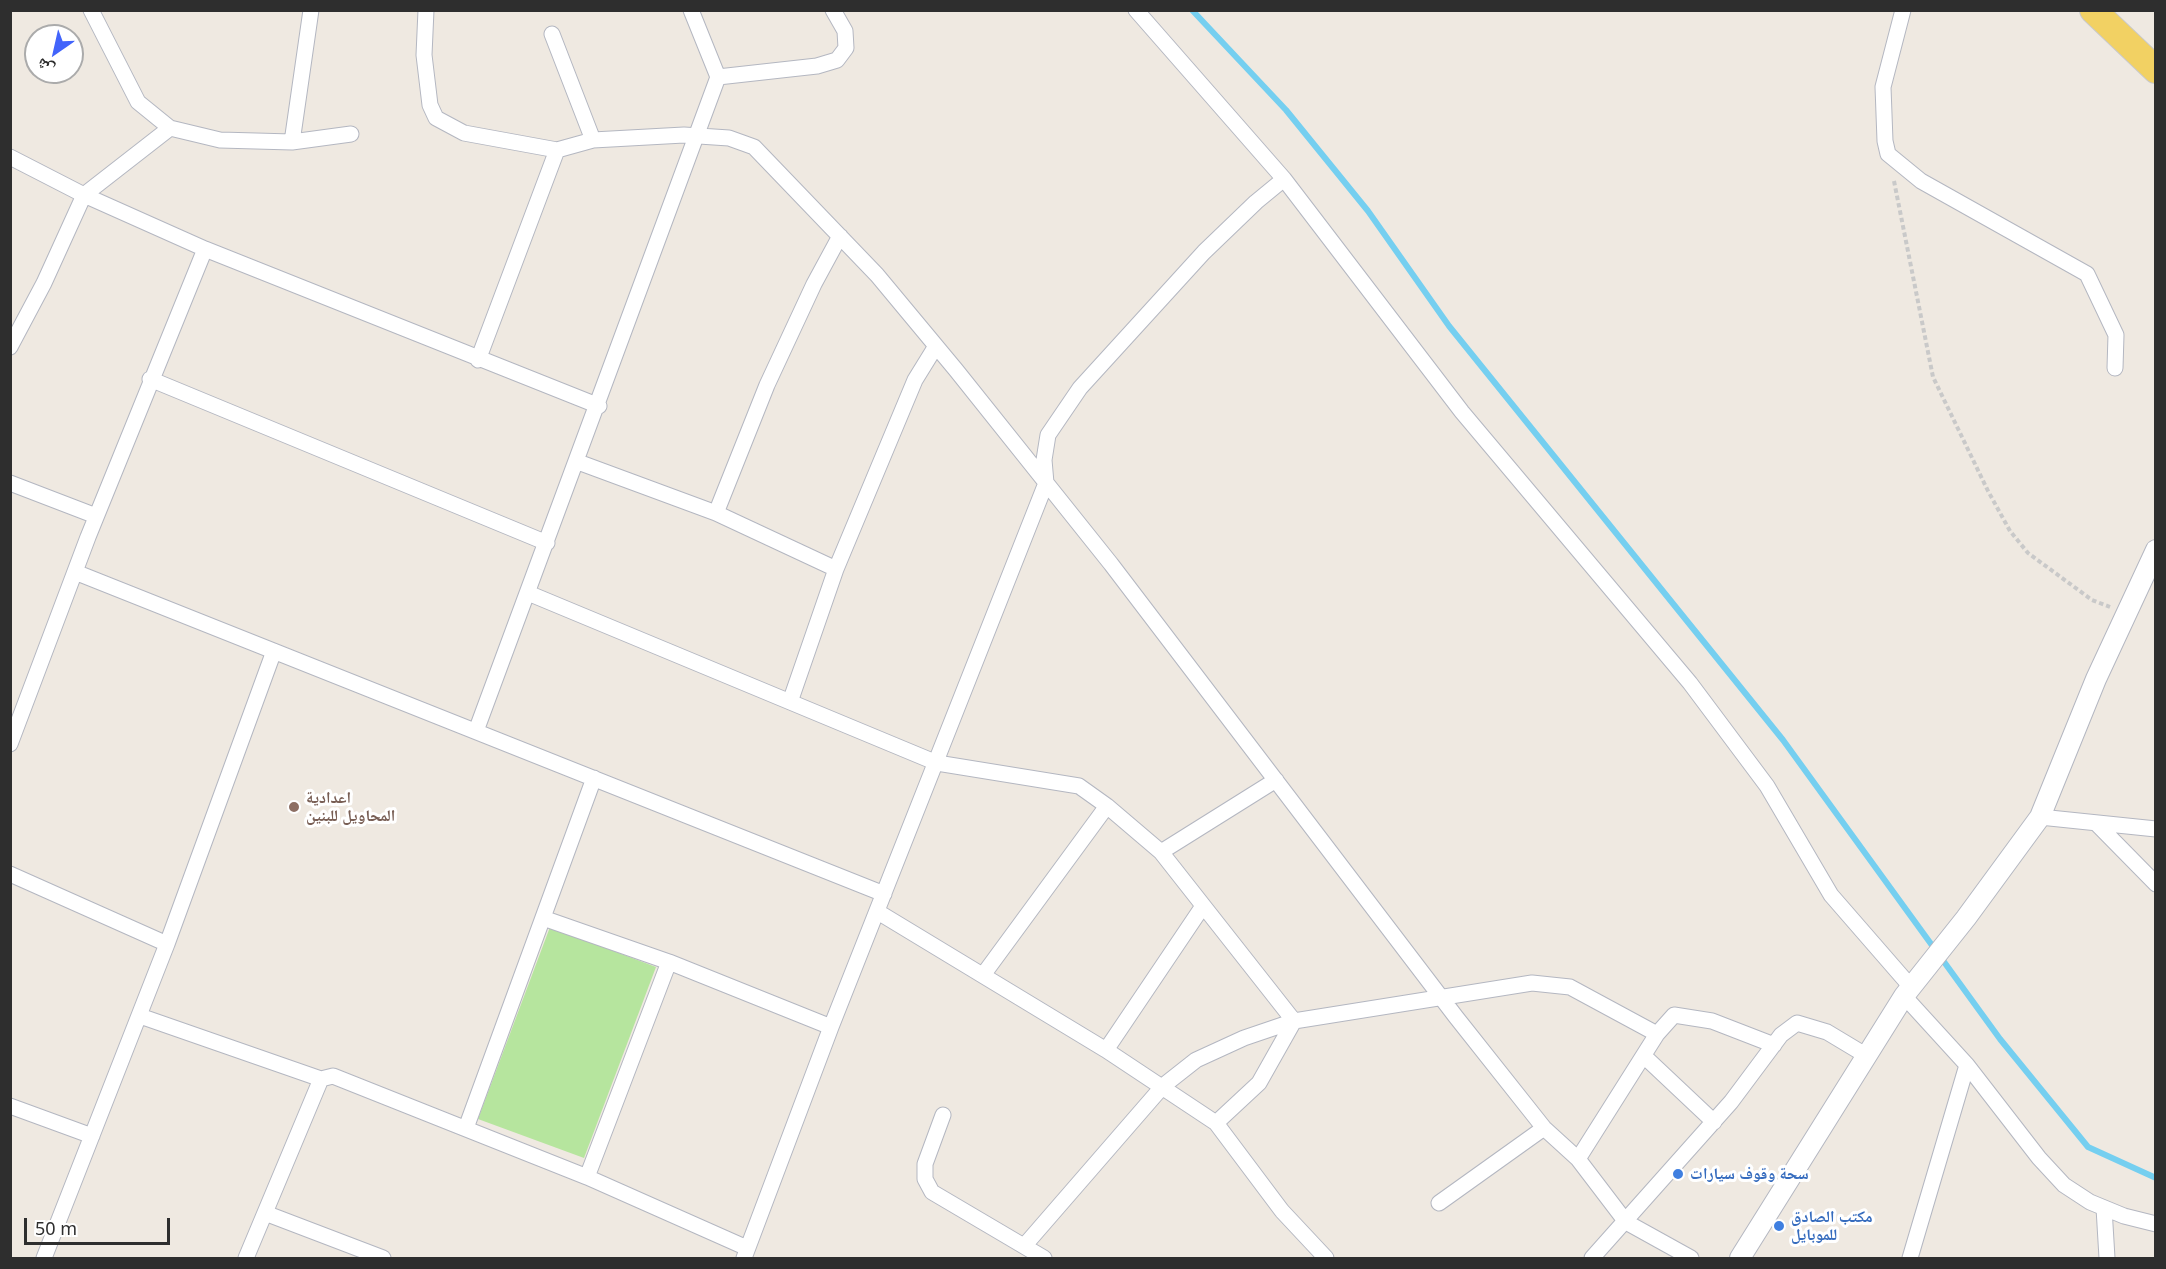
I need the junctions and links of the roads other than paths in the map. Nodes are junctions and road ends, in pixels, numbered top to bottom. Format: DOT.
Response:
graph roads {
  1 [pos="91,10"];
  2 [pos="310,10"];
  3 [pos="426,10"];
  4 [pos="691,10"];
  5 [pos="833,10"];
  6 [pos="1136,10"];
  7 [pos="1903,10"];
  8 [pos="2093,10"];
  9 [pos="552,34"];
  10 [pos="2156,70"];
  11 [pos="718,77"];
  12 [pos="170,128"];
  13 [pos="351,134"];
  14 [pos="697,136"];
  15 [pos="593,140"];
  16 [pos="292,142"];
  17 [pos="557,150"];
  18 [pos="10,157"];
  19 [pos="1284,179"];
  20 [pos="84,195"];
  21 [pos="840,236"];
  22 [pos="205,249"];
  23 [pos="11,344"];
  24 [pos="936,346"];
  25 [pos="478,360"];
  26 [pos="2115,368"];
  27 [pos="150,380"];
  28 [pos="598,406"];
  29 [pos="578,462"];
  30 [pos="10,483"];
  31 [pos="1046,483"];
  32 [pos="717,513"];
  33 [pos="96,516"];
  34 [pos="547,543"];
  35 [pos="2156,550"];
  36 [pos="836,569"];
  37 [pos="75,572"];
  38 [pos="528,593"];
  39 [pos="274,651"];
  40 [pos="790,702"];
  41 [pos="15,719"];
  42 [pos="476,731"];
  43 [pos="10,744"];
  44 [pos="937,763"];
  45 [pos="594,778"];
  46 [pos="1276,780"];
  47 [pos="1107,806"];
  48 [pos="2040,817"];
  49 [pos="2096,823"];
  50 [pos="2156,830"];
  51 [pos="1161,852"];
  52 [pos="10,874"];
  53 [pos="2156,884"];
  54 [pos="884,894"];
  55 [pos="1203,906"];
  56 [pos="879,912"];
  57 [pos="543,918"];
  58 [pos="167,944"];
  59 [pos="669,962"];
  60 [pos="983,975"];
  61 [pos="1907,991"];
  62 [pos="1440,996"];
  63 [pos="140,1016"];
  64 [pos="1294,1021"];
  65 [pos="831,1027"];
  66 [pos="1657,1034"];
  67 [pos="1774,1045"];
  68 [pos="1106,1050"];
  69 [pos="1867,1056"];
  70 [pos="1645,1057"];
  71 [pos="1967,1065"];
  72 [pos="321,1079"];
  73 [pos="1163,1086"];
  74 [pos="10,1106"];
  75 [pos="943,1115"];
  76 [pos="1714,1122"];
  77 [pos="1216,1123"];
  78 [pos="466,1128"];
  79 [pos="1544,1128"];
  80 [pos="92,1137"];
  81 [pos="1578,1160"];
  82 [pos="587,1177"];
  83 [pos="1439,1203"];
  84 [pos="2104,1208"];
  85 [pos="265,1213"];
  86 [pos="1626,1222"];
  87 [pos="2156,1224"];
  88 [pos="1025,1245"];
  89 [pos="746,1253"];
  90 [pos="44,1258"];
  91 [pos="246,1258"];
  92 [pos="383,1258"];
  93 [pos="1044,1258"];
  94 [pos="1326,1258"];
  95 [pos="1592,1258"];
  96 [pos="1690,1258"];
  97 [pos="1740,1258"];
  98 [pos="1910,1258"];
  99 [pos="2107,1258"];
  1 -- 12 [label="street"];
  2 -- 16 [label="street"];
  3 -- 17 [label="street"];
  4 -- 11 [label="street"];
  5 -- 11 [label="street"];
  6 -- 19 [label="street"];
  7 -- 26 [label="street"];
  8 -- 10 [label="main road"];
  9 -- 15 [label="street"];
  11 -- 14 [label="street"];
  12 -- 16 [label="street"];
  12 -- 20 [label="street"];
  13 -- 16 [label="street"];
  14 -- 15 [label="street"];
  14 -- 21 [label="street"];
  14 -- 28 [label="street"];
  15 -- 17 [label="street"];
  17 -- 25 [label="street"];
  18 -- 20 [label="street"];
  19 -- 31 [label="street"];
  19 -- 61 [label="street"];
  20 -- 22 [label="street"];
  20 -- 23 [label="street"];
  21 -- 24 [label="street"];
  21 -- 32 [label="street"];
  22 -- 25 [label="street"];
  22 -- 27 [label="street"];
  24 -- 31 [label="street"];
  24 -- 36 [label="street"];
  25 -- 28 [label="street"];
  27 -- 33 [label="street"];
  27 -- 34 [label="street"];
  28 -- 29 [label="street"];
  29 -- 32 [label="street"];
  29 -- 34 [label="street"];
  30 -- 33 [label="street"];
  31 -- 44 [label="street"];
  31 -- 46 [label="street"];
  32 -- 36 [label="street"];
  33 -- 37 [label="street"];
  34 -- 38 [label="street"];
  35 -- 48 [label="street"];
  36 -- 40 [label="street"];
  37 -- 39 [label="street"];
  37 -- 41 [label="street"];
  38 -- 40 [label="street"];
  38 -- 42 [label="street"];
  39 -- 42 [label="street"];
  39 -- 58 [label="street"];
  40 -- 44 [label="street"];
  41 -- 43 [label="street"];
  42 -- 45 [label="street"];
  44 -- 47 [label="street"];
  44 -- 54 [label="street"];
  45 -- 54 [label="street"];
  45 -- 57 [label="street"];
  46 -- 51 [label="street"];
  46 -- 62 [label="street"];
  47 -- 51 [label="street"];
  47 -- 60 [label="street"];
  48 -- 49 [label="street"];
  48 -- 61 [label="street"];
  49 -- 50 [label="street"];
  49 -- 53 [label="street"];
  51 -- 55 [label="street"];
  52 -- 58 [label="street"];
  54 -- 56 [label="street"];
  55 -- 64 [label="street"];
  55 -- 68 [label="street"];
  56 -- 60 [label="street"];
  56 -- 65 [label="street"];
  57 -- 59 [label="street"];
  57 -- 78 [label="street"];
  58 -- 63 [label="street"];
  59 -- 65 [label="street"];
  59 -- 82 [label="street"];
  60 -- 68 [label="street"];
  61 -- 69 [label="street"];
  61 -- 71 [label="street"];
  62 -- 64 [label="street"];
  62 -- 66 [label="street"];
  62 -- 79 [label="street"];
  63 -- 72 [label="street"];
  63 -- 80 [label="street"];
  64 -- 73 [label="street"];
  64 -- 77 [label="street"];
  65 -- 89 [label="street"];
  66 -- 67 [label="street"];
  66 -- 70 [label="street"];
  67 -- 69 [label="street"];
  67 -- 76 [label="street"];
  68 -- 73 [label="street"];
  69 -- 97 [label="street"];
  70 -- 76 [label="street"];
  70 -- 81 [label="street"];
  71 -- 84 [label="street"];
  71 -- 98 [label="street"];
  72 -- 78 [label="street"];
  72 -- 85 [label="street"];
  73 -- 77 [label="street"];
  73 -- 88 [label="street"];
  74 -- 80 [label="street"];
  75 -- 88 [label="street"];
  76 -- 86 [label="street"];
  77 -- 94 [label="street"];
  78 -- 82 [label="street"];
  79 -- 81 [label="street"];
  79 -- 83 [label="street"];
  80 -- 90 [label="street"];
  81 -- 86 [label="street"];
  82 -- 89 [label="street"];
  84 -- 87 [label="street"];
  84 -- 99 [label="street"];
  85 -- 91 [label="street"];
  85 -- 92 [label="street"];
  86 -- 95 [label="street"];
  86 -- 96 [label="street"];
  88 -- 93 [label="street"];
}
